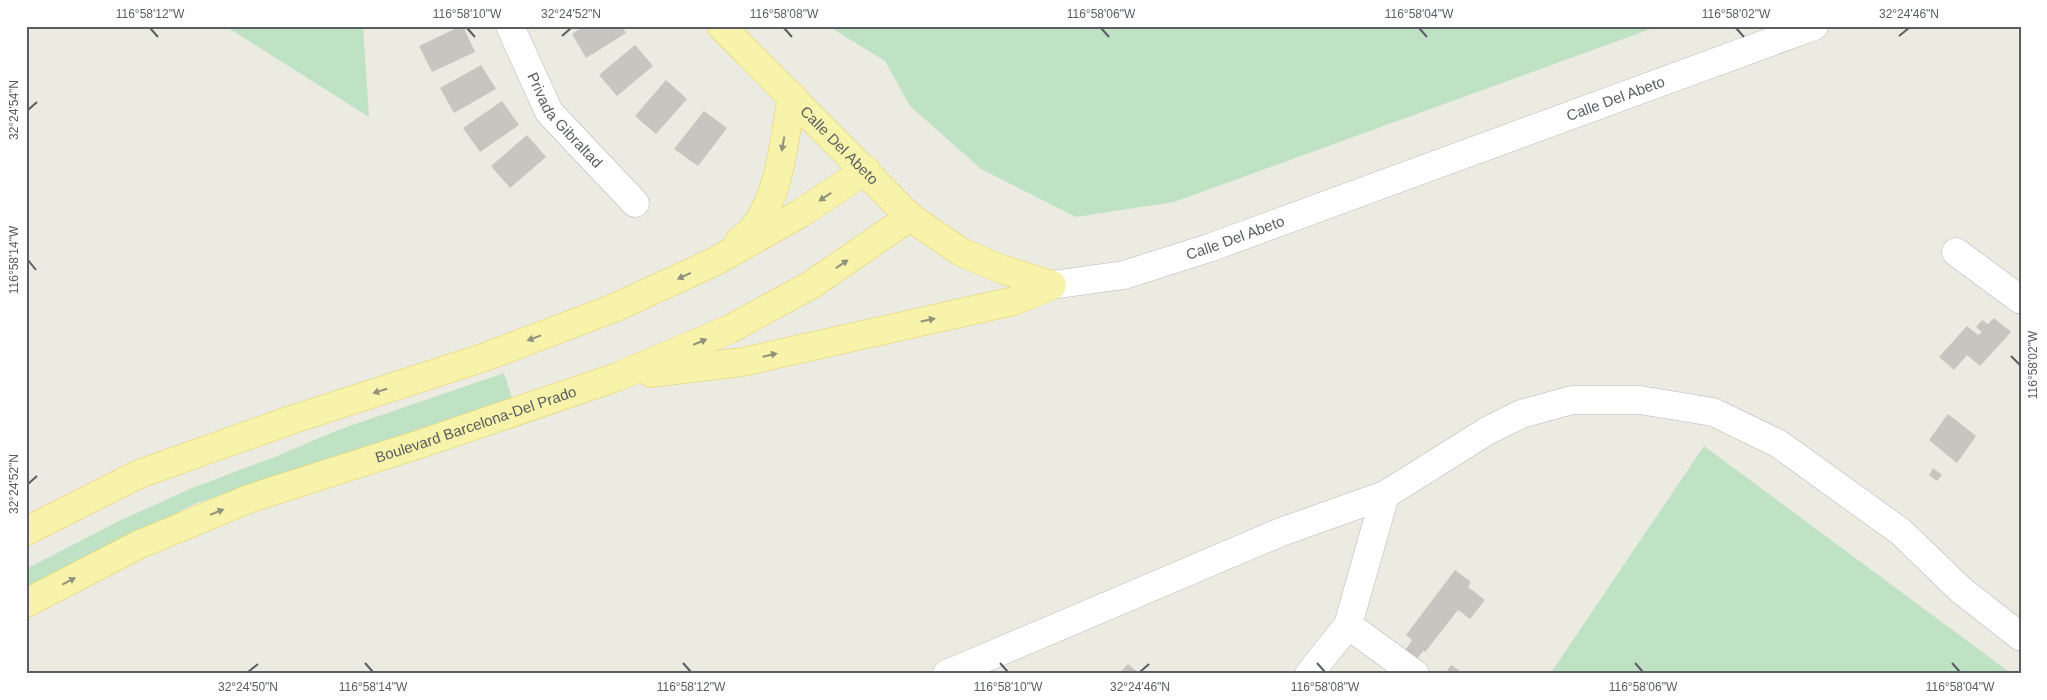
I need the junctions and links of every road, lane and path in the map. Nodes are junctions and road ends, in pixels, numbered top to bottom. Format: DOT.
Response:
graph roads {
  1 [pos="510,26"];
  2 [pos="721,26"];
  3 [pos="1814,26"];
  4 [pos="792,96"];
  5 [pos="866,170"];
  6 [pos="635,203"];
  7 [pos="910,217"];
  8 [pos="1956,252"];
  9 [pos="716,261"];
  10 [pos="1052,285"];
  11 [pos="2021,300"];
  12 [pos="618,377"];
  13 [pos="1385,495"];
  14 [pos="26,530"];
  15 [pos="26,603"];
  16 [pos="1348,625"];
  17 [pos="2021,637"];
  18 [pos="947,674"];
  19 [pos="1309,674"];
  20 [pos="1415,674"];
  1 -- 6 [label="street, Privada Gibraltad"];
  2 -- 4 [label="main road, Calle Del Abeto"];
  3 -- 10 [label="street, Calle Del Abeto"];
  4 -- 5 [label="main road, Calle Del Abeto"];
  4 -- 9 [label="main road, one-way"];
  5 -- 7 [label="main road, Calle Del Abeto"];
  5 -- 9 [label="main road, one-way"];
  7 -- 10 [label="main road, Calle Del Abeto"];
  12 -- 7 [label="main road, Boulevard Barcelona-Del Prado, one-way"];
  8 -- 11 [label="street"];
  9 -- 14 [label="main road, one-way"];
  12 -- 10 [label="main road, one-way"];
  15 -- 12 [label="main road, Boulevard Barcelona-Del Prado, one-way"];
  13 -- 16 [label="street"];
  13 -- 17 [label="street"];
  13 -- 18 [label="street"];
  16 -- 19 [label="street"];
  16 -- 20 [label="street"];
}
